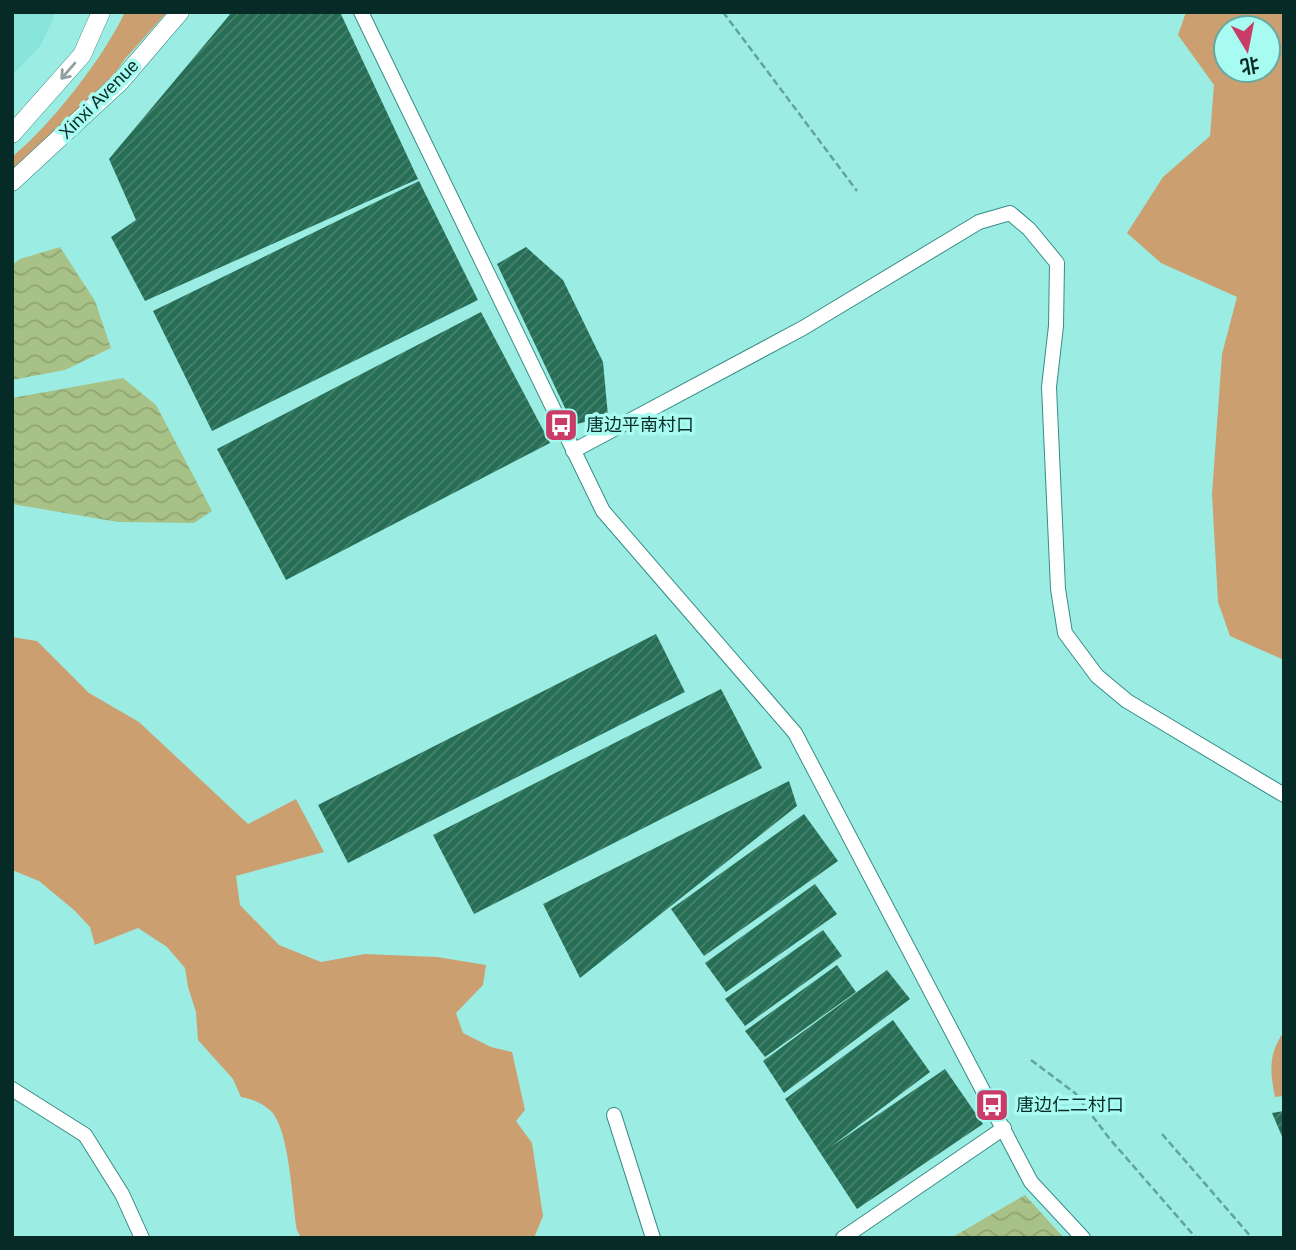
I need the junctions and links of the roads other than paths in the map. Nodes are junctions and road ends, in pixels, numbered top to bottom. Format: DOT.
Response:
graph roads {
  1 [pos="101,12"];
  2 [pos="180,12"];
  3 [pos="361,12"];
  4 [pos="12,134"];
  5 [pos="12,182"];
  6 [pos="573,451"];
  7 [pos="1284,795"];
  8 [pos="12,1089"];
  9 [pos="614,1115"];
  10 [pos="1004,1128"];
  11 [pos="142,1238"];
  12 [pos="653,1238"];
  13 [pos="843,1238"];
  14 [pos="1083,1238"];
  1 -- 4 [label="main road, one-way"];
  2 -- 5 [label="main road, Xinxi Avenue"];
  3 -- 6 [label="street"];
  6 -- 7 [label="street"];
  6 -- 10 [label="street"];
  8 -- 11 [label="street"];
  9 -- 12 [label="street"];
  10 -- 13 [label="street"];
  10 -- 14 [label="street"];
}
